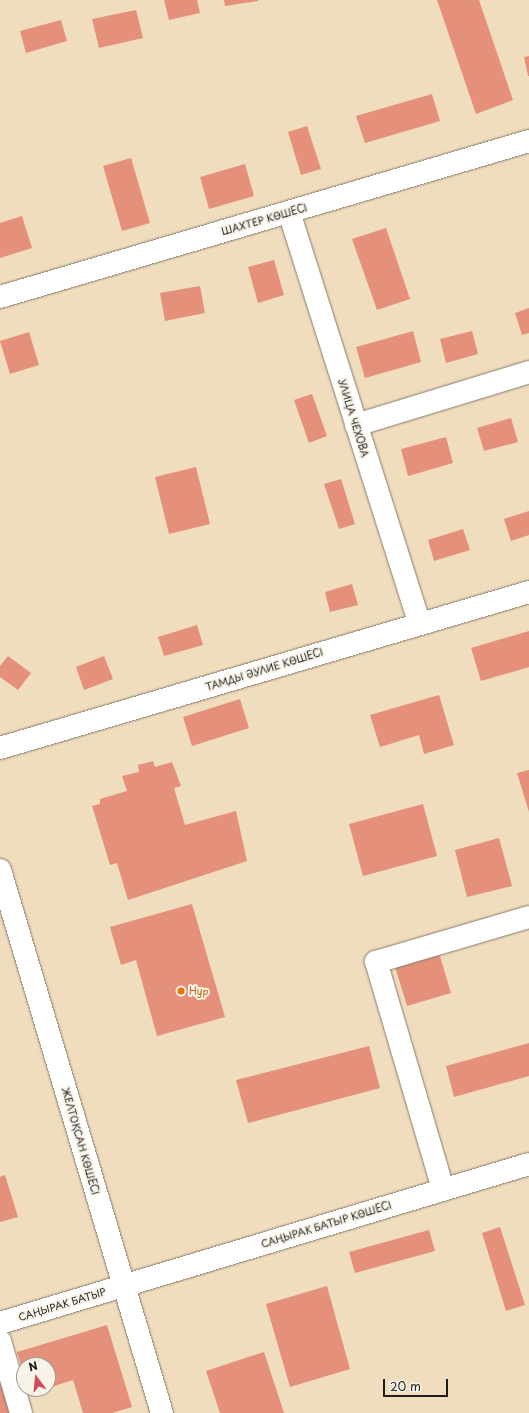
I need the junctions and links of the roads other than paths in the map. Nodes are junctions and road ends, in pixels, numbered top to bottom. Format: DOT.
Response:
graph roads {
  1 [pos="529,141"];
  2 [pos="289,212"];
  3 [pos="0,297"];
  4 [pos="529,372"];
  5 [pos="356,425"];
  6 [pos="529,592"];
  7 [pos="419,624"];
  8 [pos="0,748"];
  9 [pos="0,870"];
  10 [pos="529,917"];
  11 [pos="529,1164"];
  12 [pos="443,1189"];
  13 [pos="124,1286"];
  14 [pos="0,1323"];
  15 [pos="0,1340"];
  16 [pos="21,1413"];
  17 [pos="162,1413"];
  1 -- 2 [label="street, ШАХТЕР КӨШЕСІ"];
  2 -- 3 [label="street, ШАХТЕР КӨШЕСІ"];
  2 -- 5 [label="street, УЛИЦА ЧЕХОВА"];
  4 -- 5 [label="street"];
  5 -- 7 [label="street, УЛИЦА ЧЕХОВА"];
  6 -- 7 [label="street, ТАМДЫ ӘУЛИЕ КӨШЕСІ"];
  7 -- 8 [label="street, ТАМДЫ ӘУЛИЕ КӨШЕСІ"];
  9 -- 13 [label="street, ЖЕЛТОҚСАН КӨШЕСІ"];
  10 -- 12 [label="street"];
  11 -- 12 [label="street, САҢЫРАК БАТЫР КӨШЕСІ"];
  12 -- 13 [label="street, САҢЫРАК БАТЫР КӨШЕСІ"];
  13 -- 14 [label="street, САҢЫРАК БАТЫР"];
  13 -- 17 [label="street, ЖЕЛТОҚСАН КӨШЕСІ"];
  15 -- 16 [label="street"];
}
